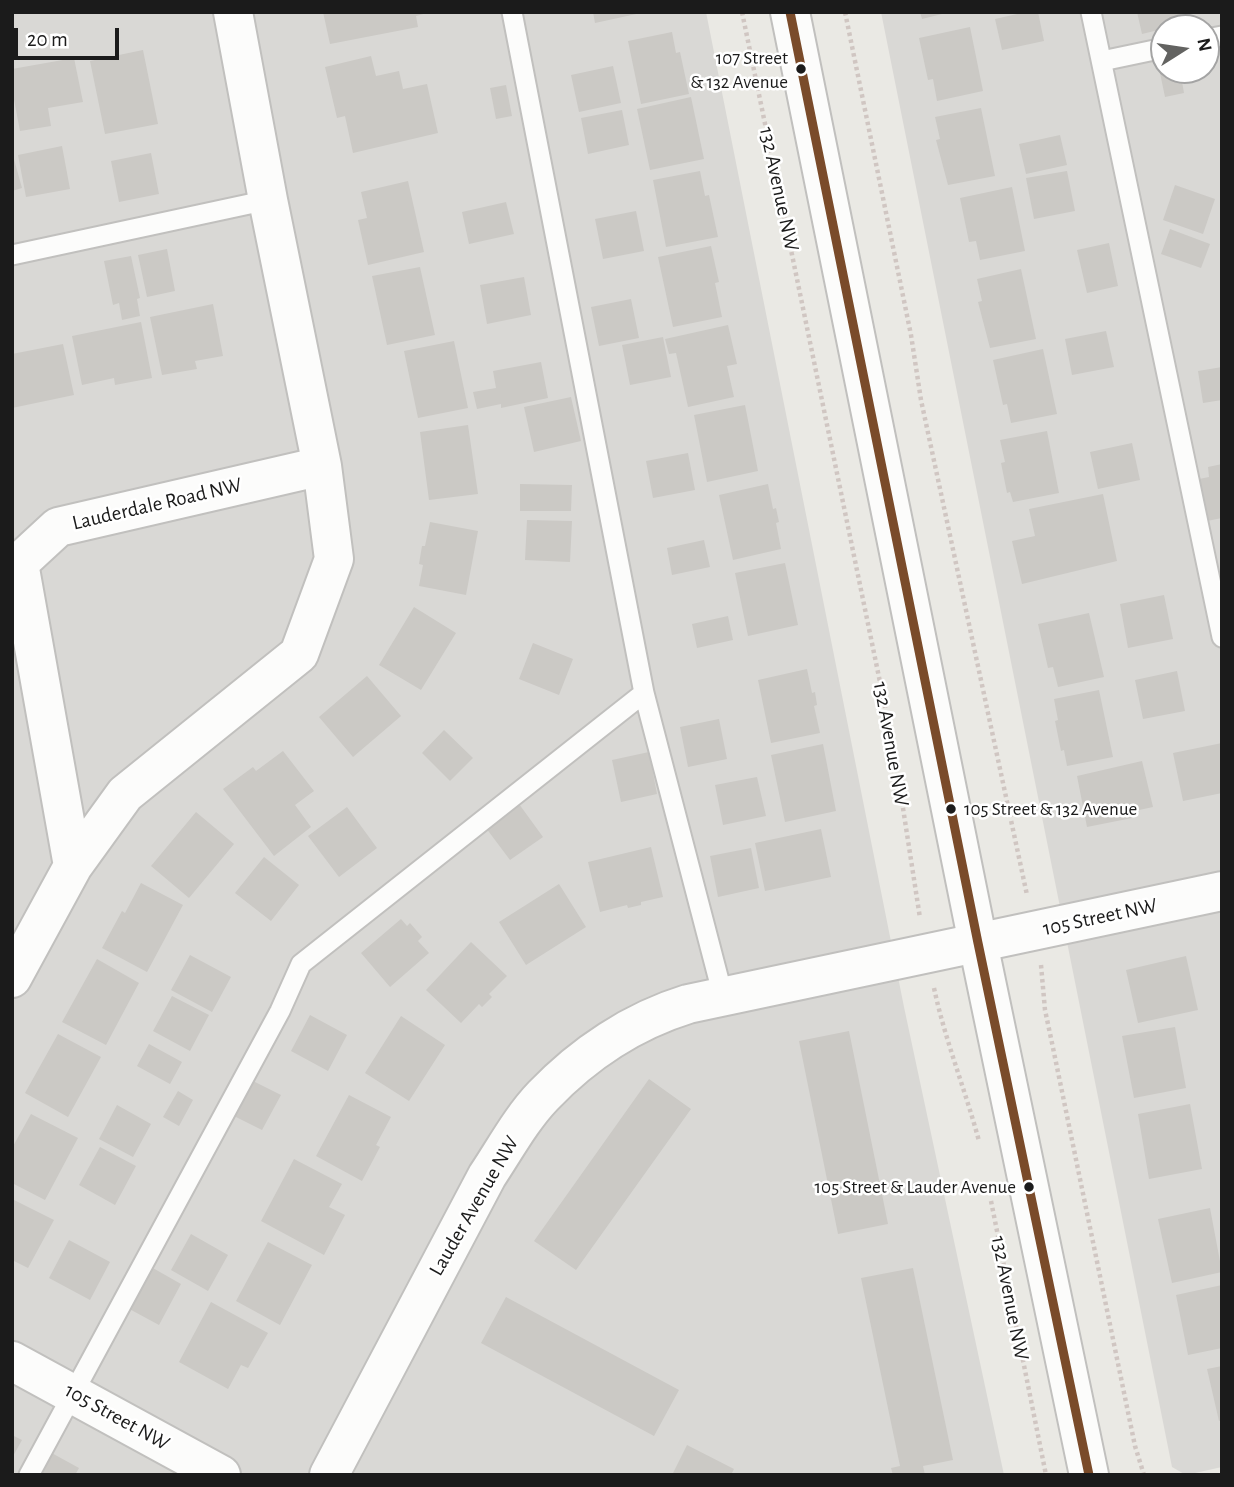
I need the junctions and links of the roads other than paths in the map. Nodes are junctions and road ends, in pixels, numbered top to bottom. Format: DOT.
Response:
graph roads {
  1 [pos="233,12"];
  2 [pos="512,12"];
  3 [pos="790,12"];
  4 [pos="1091,12"];
  5 [pos="1150,51"];
  6 [pos="1102,61"];
  7 [pos="268,200"];
  8 [pos="12,255"];
  9 [pos="322,466"];
  10 [pos="1216,577"];
  11 [pos="1222,637"];
  12 [pos="644,693"];
  13 [pos="73,866"];
  14 [pos="1222,891"];
  15 [pos="978,943"];
  16 [pos="12,978"];
  17 [pos="723,996"];
  18 [pos="12,1361"];
  19 [pos="74,1394"];
  20 [pos="29,1475"];
  21 [pos="221,1475"];
  22 [pos="329,1475"];
  23 [pos="1088,1475"];
  1 -- 7 [label="street"];
  2 -- 12 [label="lane"];
  3 -- 15 [label="street, 132 Avenue NW"];
  4 -- 6 [label="lane"];
  5 -- 6 [label="lane"];
  6 -- 10 [label="lane"];
  7 -- 8 [label="lane"];
  7 -- 9 [label="street"];
  9 -- 13 [label="street"];
  9 -- 13 [label="street, Lauderdale Road NW"];
  10 -- 11 [label="lane"];
  12 -- 17 [label="lane"];
  12 -- 19 [label="lane"];
  13 -- 16 [label="street"];
  14 -- 15 [label="street, 105 Street NW"];
  15 -- 17 [label="street, Lauder Avenue NW"];
  15 -- 23 [label="street, 132 Avenue NW"];
  17 -- 22 [label="street, Lauder Avenue NW"];
  18 -- 19 [label="street, 105 Street NW"];
  19 -- 20 [label="lane"];
  19 -- 21 [label="street, 105 Street NW"];
}
